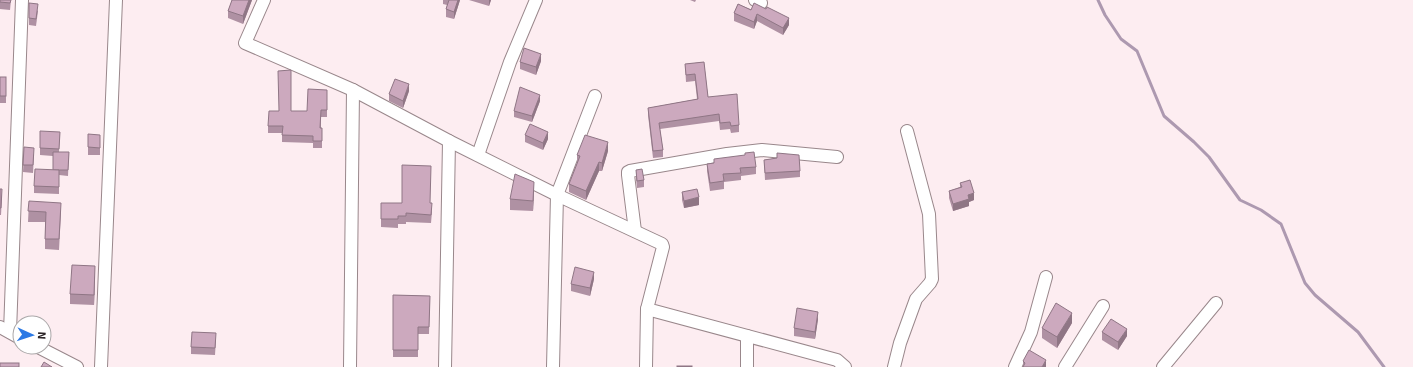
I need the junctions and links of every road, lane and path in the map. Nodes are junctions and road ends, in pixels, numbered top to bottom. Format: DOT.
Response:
graph roads {
  1 [pos="22,0"];
  2 [pos="116,0"];
  3 [pos="264,0"];
  4 [pos="536,0"];
  5 [pos="353,90"];
  6 [pos="595,96"];
  7 [pos="907,130"];
  8 [pos="449,141"];
  9 [pos="478,155"];
  10 [pos="837,157"];
  11 [pos="557,195"];
  12 [pos="635,232"];
  13 [pos="1046,277"];
  14 [pos="1216,304"];
  15 [pos="1103,306"];
  16 [pos="647,309"];
  17 [pos="10,332"];
  18 [pos="747,336"];
  19 [pos="52,354"];
  20 [pos="76,367"];
  21 [pos="101,367"];
  22 [pos="350,367"];
  23 [pos="445,367"];
  24 [pos="553,367"];
  25 [pos="646,367"];
  26 [pos="747,367"];
  27 [pos="845,367"];
  28 [pos="894,367"];
  29 [pos="1015,367"];
  30 [pos="1065,367"];
  31 [pos="1163,367"];
  1 -- 17 [label="street"];
  2 -- 21 [label="street"];
  3 -- 5 [label="street"];
  4 -- 9 [label="street"];
  5 -- 8 [label="street"];
  5 -- 22 [label="street"];
  6 -- 11 [label="street"];
  7 -- 28 [label="street"];
  8 -- 9 [label="street"];
  8 -- 23 [label="street"];
  9 -- 11 [label="street"];
  10 -- 12 [label="street"];
  11 -- 12 [label="street"];
  11 -- 24 [label="street"];
  12 -- 16 [label="street"];
  13 -- 29 [label="street"];
  14 -- 31 [label="street"];
  15 -- 30 [label="street"];
  16 -- 18 [label="street"];
  16 -- 25 [label="street"];
  18 -- 26 [label="street"];
  18 -- 27 [label="street"];
  19 -- 20 [label="street"];
}
